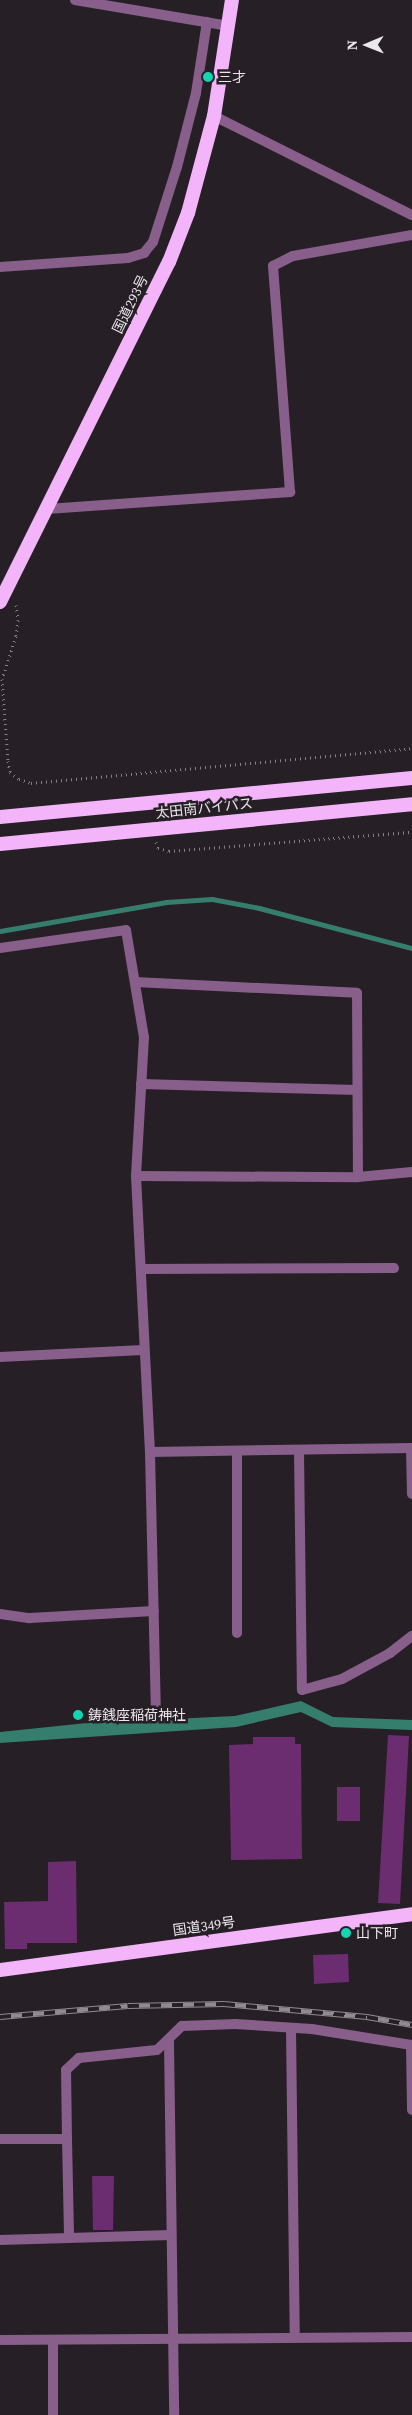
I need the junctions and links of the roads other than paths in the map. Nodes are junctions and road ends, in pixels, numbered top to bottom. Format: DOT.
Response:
graph roads {
  1 [pos="75,0"];
  2 [pos="232,0"];
  3 [pos="207,22"];
  4 [pos="229,26"];
  5 [pos="214,116"];
  6 [pos="412,215"];
  7 [pos="412,235"];
  8 [pos="0,268"];
  9 [pos="47,509"];
  10 [pos="2,597"];
  11 [pos="412,778"];
  12 [pos="412,804"];
  13 [pos="0,817"];
  14 [pos="0,844"];
  15 [pos="0,948"];
  16 [pos="135,982"];
  17 [pos="141,1084"];
  18 [pos="357,1090"];
  19 [pos="412,1172"];
  20 [pos="136,1176"];
  21 [pos="358,1177"];
  22 [pos="394,1268"];
  23 [pos="141,1269"];
  24 [pos="143,1350"];
  25 [pos="0,1357"];
  26 [pos="412,1448"];
  27 [pos="299,1450"];
  28 [pos="237,1451"];
  29 [pos="150,1452"];
  30 [pos="412,1494"];
  31 [pos="154,1611"];
  32 [pos="0,1614"];
  33 [pos="237,1633"];
  34 [pos="412,1636"];
  35 [pos="156,1716"];
  36 [pos="412,1914"];
  37 [pos="0,1970"];
  38 [pos="290,2029"];
  39 [pos="169,2042"];
  40 [pos="411,2045"];
  41 [pos="412,2110"];
  42 [pos="67,2139"];
  43 [pos="0,2140"];
  44 [pos="171,2235"];
  45 [pos="69,2238"];
  46 [pos="0,2240"];
  47 [pos="294,2337"];
  48 [pos="412,2337"];
  49 [pos="174,2339"];
  50 [pos="0,2340"];
  51 [pos="53,2340"];
  52 [pos="53,2415"];
  53 [pos="174,2415"];
  1 -- 3 [label="street"];
  2 -- 4 [label="highway, 国道293号"];
  3 -- 4 [label="street"];
  3 -- 8 [label="street"];
  4 -- 5 [label="highway, 国道293号"];
  5 -- 6 [label="street"];
  5 -- 9 [label="highway, 国道293号"];
  7 -- 9 [label="street"];
  9 -- 10 [label="highway, 国道293号"];
  11 -- 13 [label="highway, 太田南バイパス"];
  12 -- 14 [label="highway, 太田南バイパス"];
  15 -- 16 [label="street"];
  16 -- 17 [label="street"];
  16 -- 18 [label="street"];
  17 -- 18 [label="street"];
  17 -- 20 [label="street"];
  18 -- 21 [label="street"];
  19 -- 21 [label="street"];
  20 -- 21 [label="street"];
  20 -- 23 [label="street"];
  22 -- 23 [label="street"];
  23 -- 24 [label="street"];
  24 -- 25 [label="street"];
  24 -- 29 [label="street"];
  26 -- 27 [label="street"];
  26 -- 30 [label="street"];
  27 -- 28 [label="street"];
  27 -- 34 [label="street"];
  28 -- 29 [label="street"];
  28 -- 33 [label="street"];
  29 -- 31 [label="street"];
  31 -- 32 [label="street"];
  31 -- 35 [label="street"];
  36 -- 37 [label="highway, 国道349号"];
  38 -- 39 [label="street"];
  38 -- 40 [label="street"];
  38 -- 47 [label="street"];
  39 -- 42 [label="street"];
  39 -- 44 [label="street"];
  40 -- 41 [label="street"];
  42 -- 43 [label="street"];
  42 -- 45 [label="street"];
  44 -- 45 [label="street"];
  44 -- 49 [label="street"];
  45 -- 46 [label="street"];
  47 -- 48 [label="street"];
  47 -- 49 [label="street"];
  49 -- 51 [label="street"];
  49 -- 53 [label="street"];
  50 -- 51 [label="street"];
  51 -- 52 [label="street"];
}
